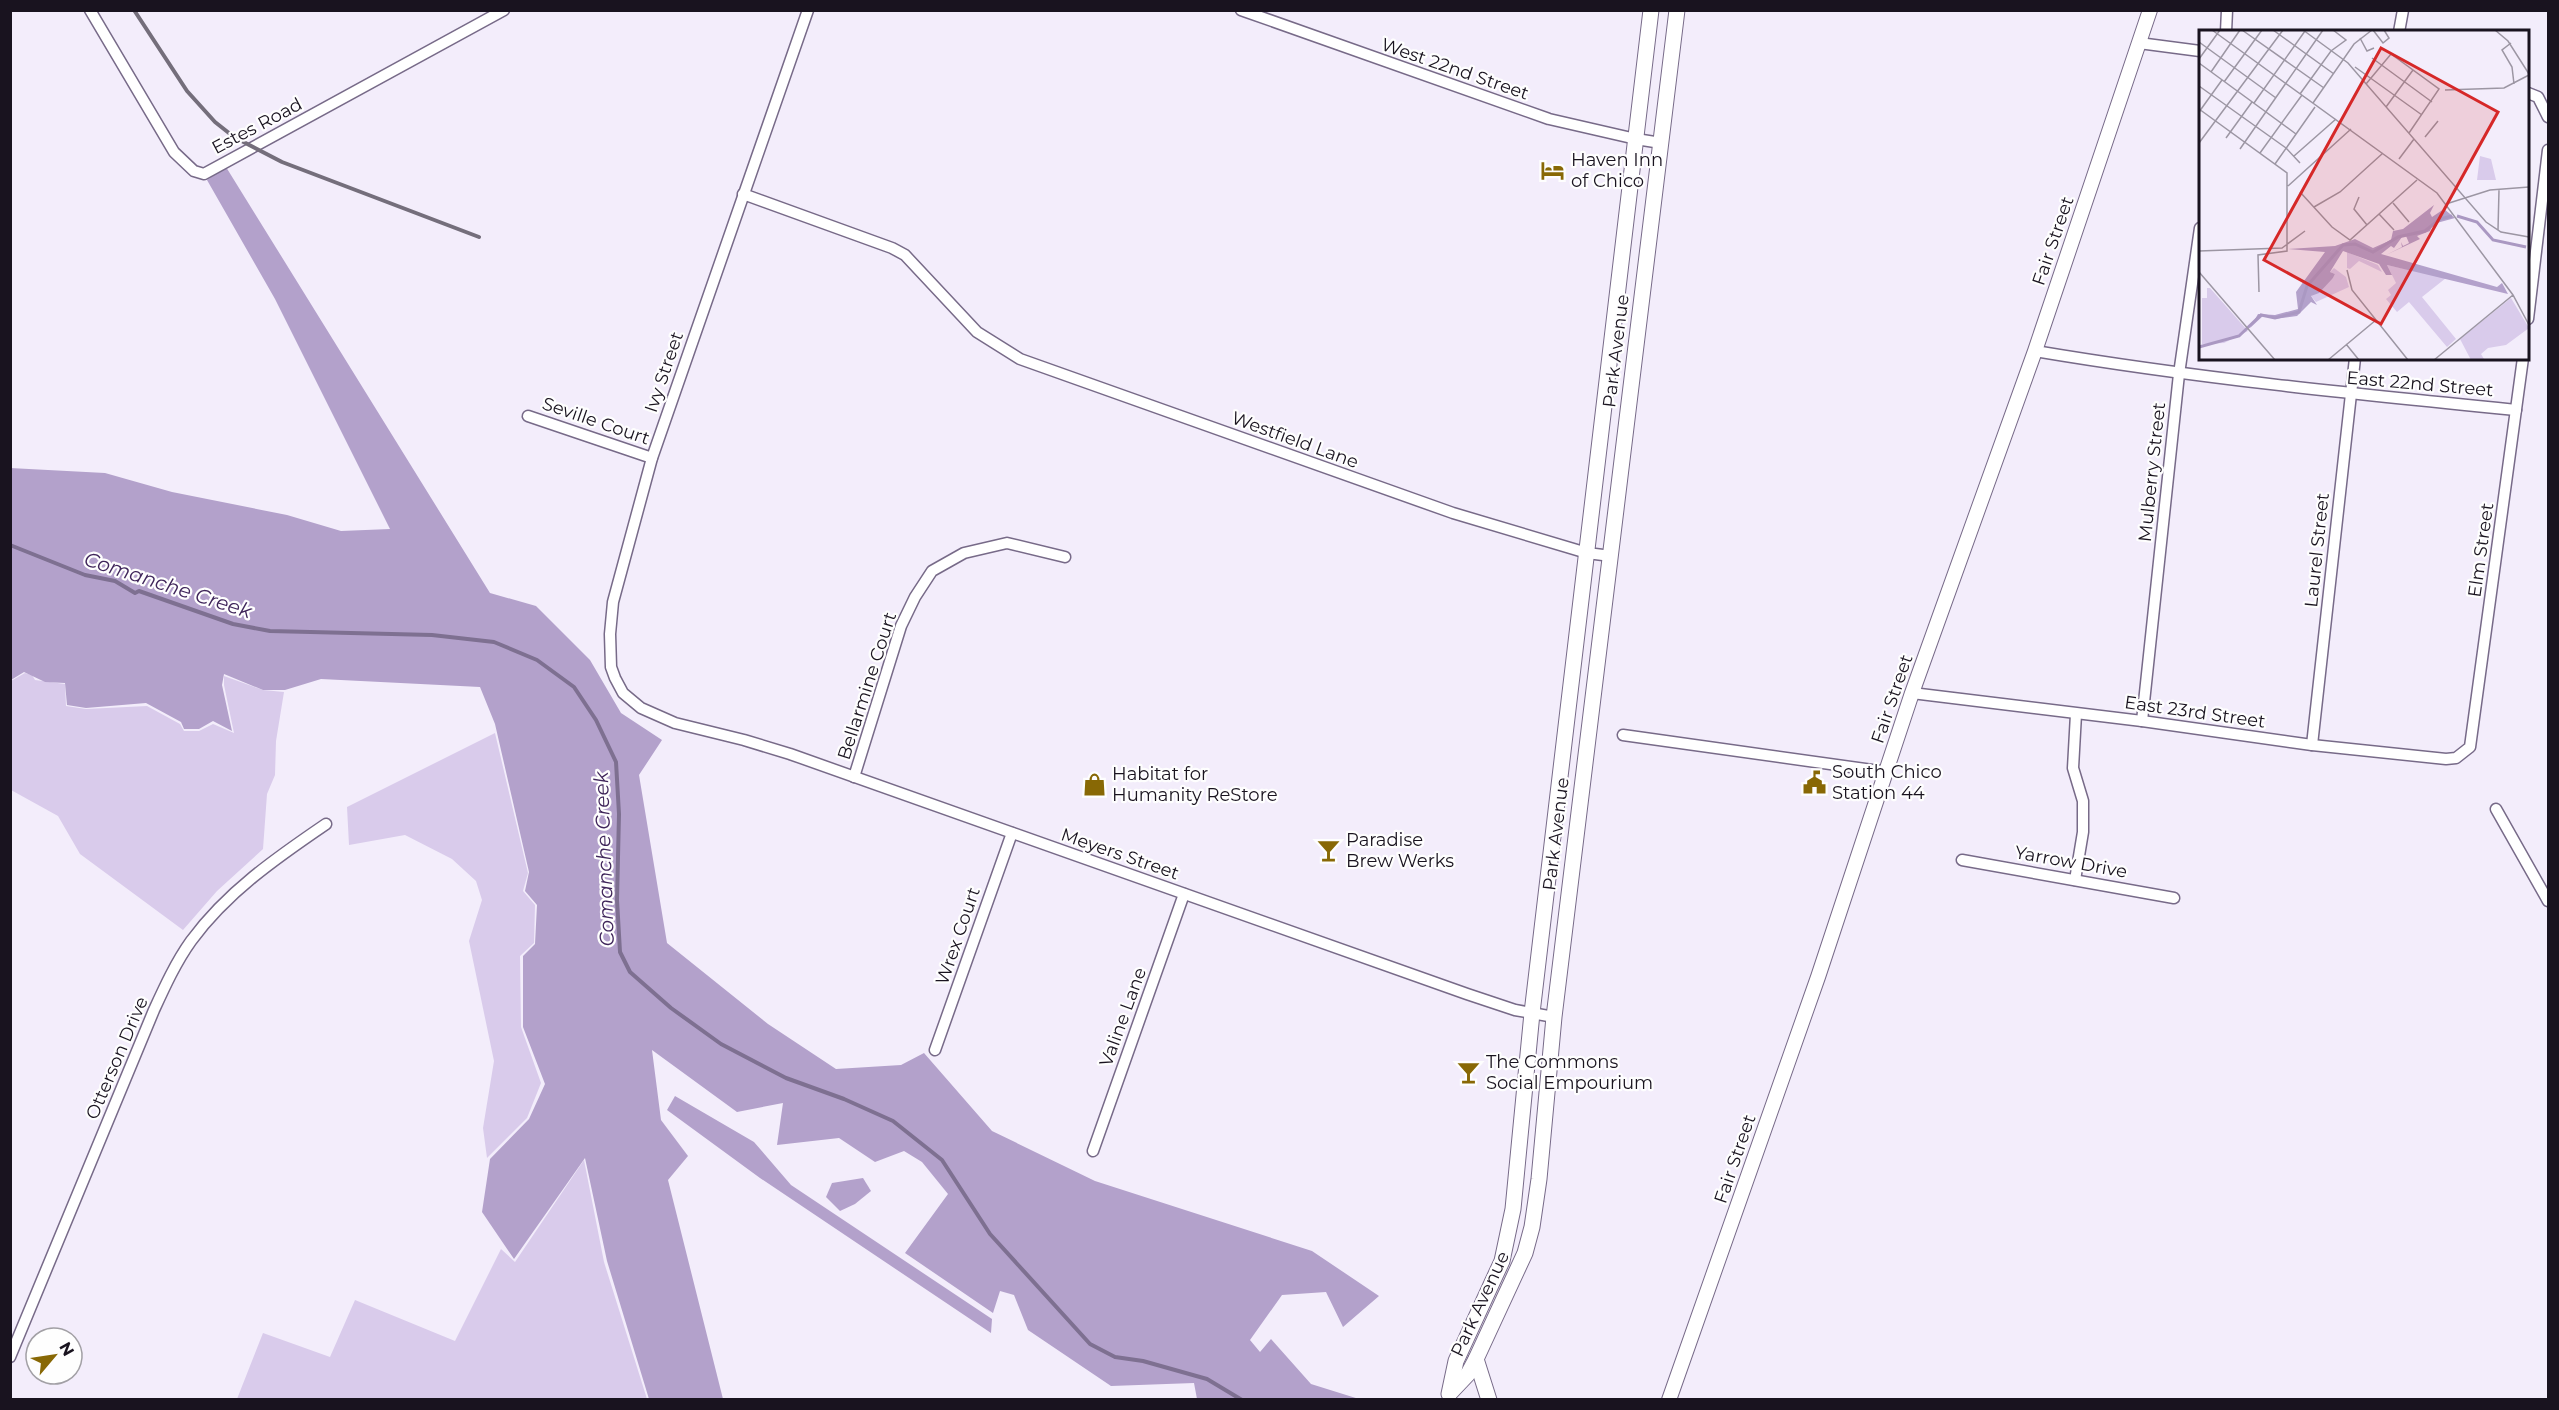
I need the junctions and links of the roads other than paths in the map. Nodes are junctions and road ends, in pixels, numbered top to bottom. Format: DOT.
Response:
graph roads {
  1 [pos="90,10"];
  2 [pos="504,10"];
  3 [pos="808,10"];
  4 [pos="1241,10"];
  5 [pos="1651,10"];
  6 [pos="1677,10"];
  7 [pos="2150,10"];
  8 [pos="2227,10"];
  9 [pos="2403,10"];
  10 [pos="2226,30"];
  11 [pos="2399,30"];
  12 [pos="2139,44"];
  13 [pos="2199,51"];
  14 [pos="2529,93"];
  15 [pos="2548,117"];
  16 [pos="1636,140"];
  17 [pos="1661,143"];
  18 [pos="2548,150"];
  19 [pos="743,194"];
  20 [pos="2199,235"];
  21 [pos="2529,311"];
  22 [pos="2035,351"];
  23 [pos="2355,360"];
  24 [pos="2523,360"];
  25 [pos="2179,374"];
  26 [pos="2350,394"];
  27 [pos="2516,410"];
  28 [pos="528,416"];
  29 [pos="652,458"];
  30 [pos="1587,553"];
  31 [pos="1611,556"];
  32 [pos="1065,557"];
  33 [pos="1912,693"];
  34 [pos="2076,714"];
  35 [pos="2142,721"];
  36 [pos="675,723"];
  37 [pos="1623,735"];
  38 [pos="2312,745"];
  39 [pos="2470,747"];
  40 [pos="1887,772"];
  41 [pos="854,777"];
  42 [pos="2496,809"];
  43 [pos="326,824"];
  44 [pos="1012,833"];
  45 [pos="1962,860"];
  46 [pos="2075,880"];
  47 [pos="1184,894"];
  48 [pos="2174,898"];
  49 [pos="2548,901"];
  50 [pos="1532,1013"];
  51 [pos="1554,1017"];
  52 [pos="935,1050"];
  53 [pos="1093,1150"];
  54 [pos="12,1349"];
  55 [pos="1476,1359"];
  56 [pos="1452,1398"];
  57 [pos="1489,1400"];
  58 [pos="1669,1400"];
  1 -- 2 [label="street, Estes Road"];
  3 -- 19 [label="street, Ivy Street"];
  4 -- 16 [label="street, West 22nd Street"];
  5 -- 16 [label="main road, Park Avenue"];
  6 -- 17 [label="main road, Park Avenue"];
  7 -- 12 [label="street, Fair Street"];
  8 -- 10 [label="street"];
  9 -- 11 [label="street"];
  12 -- 13 [label="street"];
  12 -- 22 [label="street, Fair Street"];
  14 -- 15 [label="street"];
  16 -- 17 [label="street, West 22nd Street"];
  16 -- 30 [label="main road, Park Avenue"];
  17 -- 31 [label="main road, Park Avenue"];
  18 -- 21 [label="street"];
  19 -- 29 [label="street, Ivy Street"];
  19 -- 30 [label="street, Westfield Lane"];
  20 -- 25 [label="street, Mulberry Street"];
  22 -- 25 [label="street, East 22nd Street"];
  22 -- 33 [label="street, Fair Street"];
  23 -- 26 [label="street, Laurel Street"];
  24 -- 27 [label="street, Elm Street"];
  25 -- 26 [label="street, East 22nd Street"];
  25 -- 35 [label="street, Mulberry Street"];
  26 -- 27 [label="street, East 22nd Street"];
  26 -- 38 [label="street, Laurel Street"];
  27 -- 39 [label="street, Elm Street"];
  28 -- 29 [label="street, Seville Court"];
  29 -- 36 [label="street, Ivy Street"];
  30 -- 31 [label="street, Westfield Lane"];
  30 -- 50 [label="main road, Park Avenue"];
  31 -- 51 [label="main road, Park Avenue"];
  32 -- 41 [label="street, Bellarmine Court"];
  33 -- 34 [label="street, East 23rd Street"];
  33 -- 40 [label="street, Fair Street"];
  34 -- 35 [label="street, East 23rd Street"];
  34 -- 46 [label="street"];
  35 -- 38 [label="street, East 23rd Street"];
  36 -- 41 [label="street, Meyers Street"];
  37 -- 40 [label="street"];
  38 -- 39 [label="street, East 23rd Street"];
  40 -- 58 [label="street, Fair Street"];
  41 -- 44 [label="street, Meyers Street"];
  42 -- 49 [label="street"];
  43 -- 54 [label="street, Otterson Drive"];
  44 -- 47 [label="street, Meyers Street"];
  44 -- 52 [label="street, Wrex Court"];
  45 -- 46 [label="street, Yarrow Drive"];
  46 -- 48 [label="street, Yarrow Drive"];
  47 -- 50 [label="street, Meyers Street"];
  47 -- 53 [label="street, Valine Lane"];
  50 -- 51 [label="street, Meyers Street"];
  50 -- 56 [label="main road, Park Avenue"];
  51 -- 55 [label="main road, Park Avenue"];
  55 -- 56 [label="main road, Park Avenue"];
  55 -- 57 [label="main road"];
}
